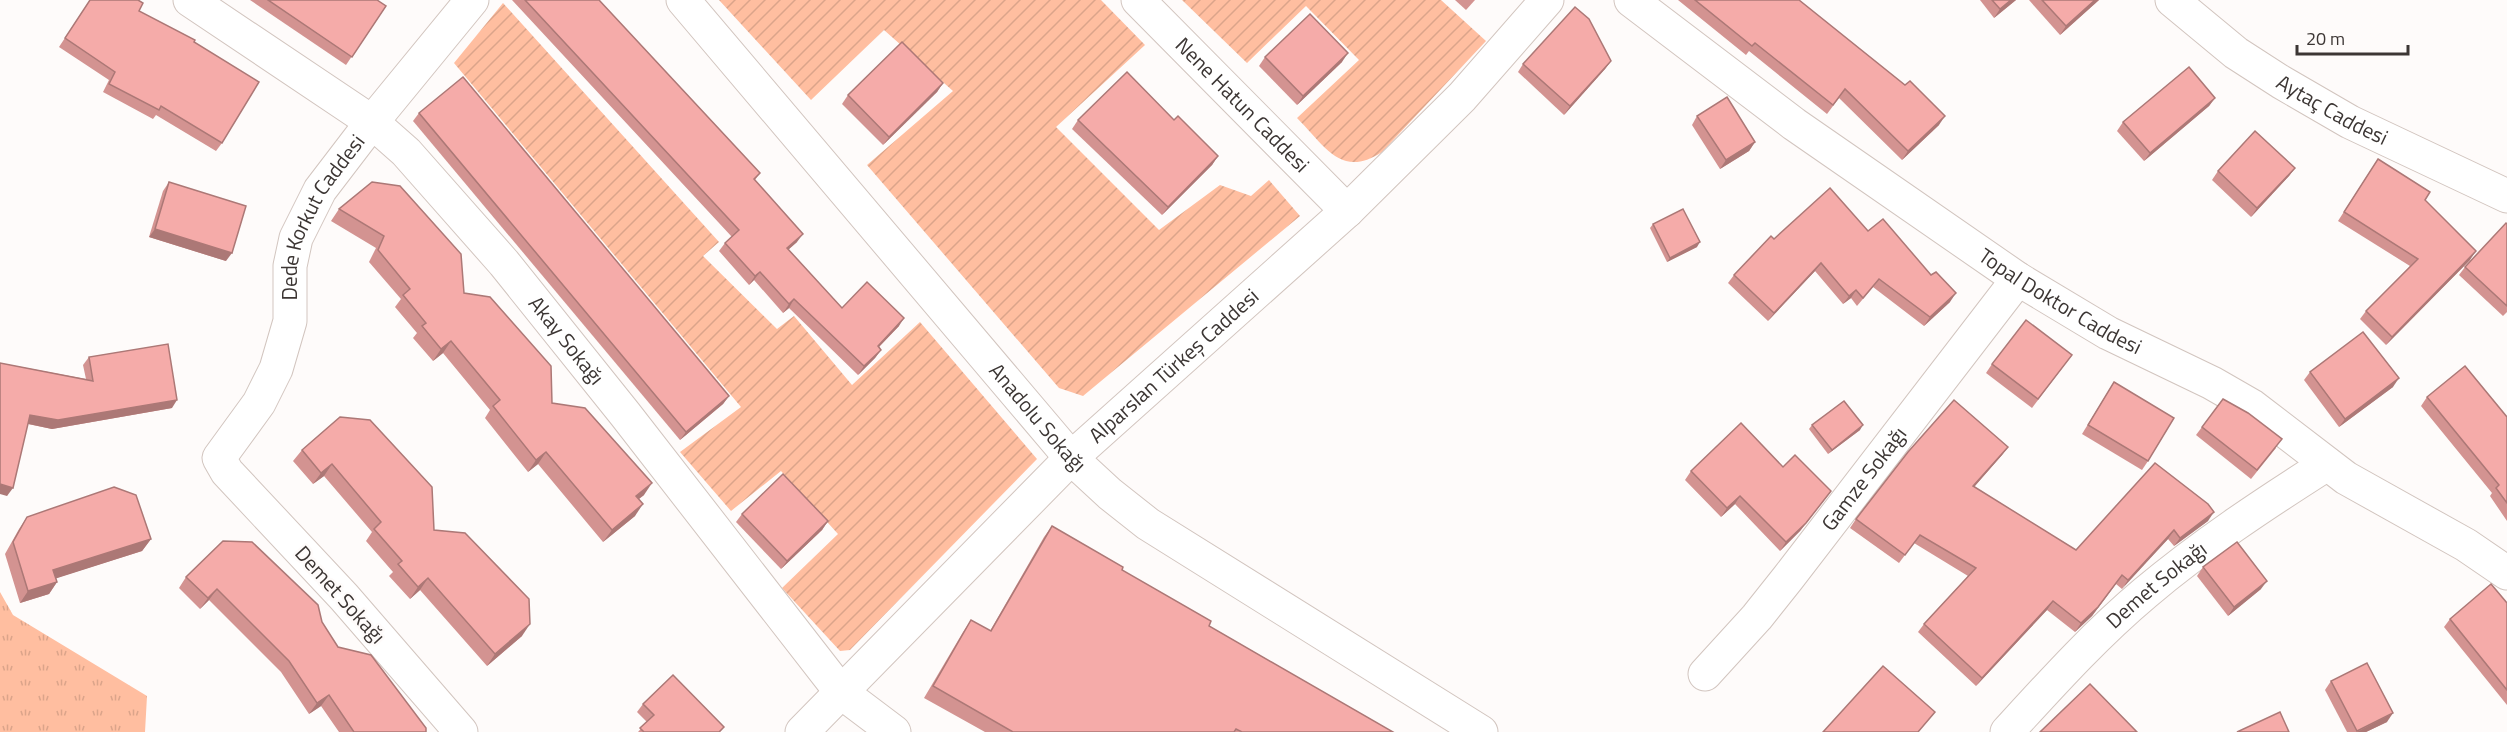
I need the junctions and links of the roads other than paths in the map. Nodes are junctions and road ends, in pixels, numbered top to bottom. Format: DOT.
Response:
graph roads {
  1 [pos="190,0"];
  2 [pos="472,0"];
  3 [pos="682,0"];
  4 [pos="1138,0"];
  5 [pos="1547,0"];
  6 [pos="1631,0"];
  7 [pos="2172,0"];
  8 [pos="372,122"];
  9 [pos="2502,184"];
  10 [pos="1347,211"];
  11 [pos="2018,279"];
  12 [pos="219,458"];
  13 [pos="1071,458"];
  14 [pos="2327,464"];
  15 [pos="2507,573"];
  16 [pos="1705,674"];
  17 [pos="841,692"];
  18 [pos="461,732"];
  19 [pos="802,732"];
  20 [pos="894,732"];
  21 [pos="1480,732"];
  22 [pos="2007,732"];
  1 -- 8 [label="street, Akay Sokağı"];
  2 -- 8 [label="street, Dede Korkut Caddesi"];
  3 -- 13 [label="street, Anadolu Sokağı"];
  4 -- 10 [label="street, Nene Hatun Caddesi"];
  5 -- 10 [label="street, Alparslan Türkeş Caddesi"];
  6 -- 11 [label="street, Topal Doktor Caddesi"];
  7 -- 9 [label="street, Aytaç Caddesi"];
  8 -- 12 [label="street, Dede Korkut Caddesi"];
  8 -- 17 [label="street, Akay Sokağı"];
  10 -- 13 [label="street, Alparslan Türkeş Caddesi"];
  11 -- 14 [label="street, Topal Doktor Caddesi"];
  11 -- 16 [label="street, Gamze Sokağı"];
  12 -- 18 [label="street, Demet Sokağı"];
  13 -- 17 [label="street, Alparslan Türkeş Caddesi"];
  13 -- 21 [label="street, Anadolu Sokağı"];
  14 -- 15 [label="street, Topal Doktor Caddesi"];
  14 -- 22 [label="street, Demet Sokağı"];
  17 -- 19 [label="street, Alparslan Türkeş Caddesi"];
  17 -- 20 [label="street, Akay Sokağı"];
}
